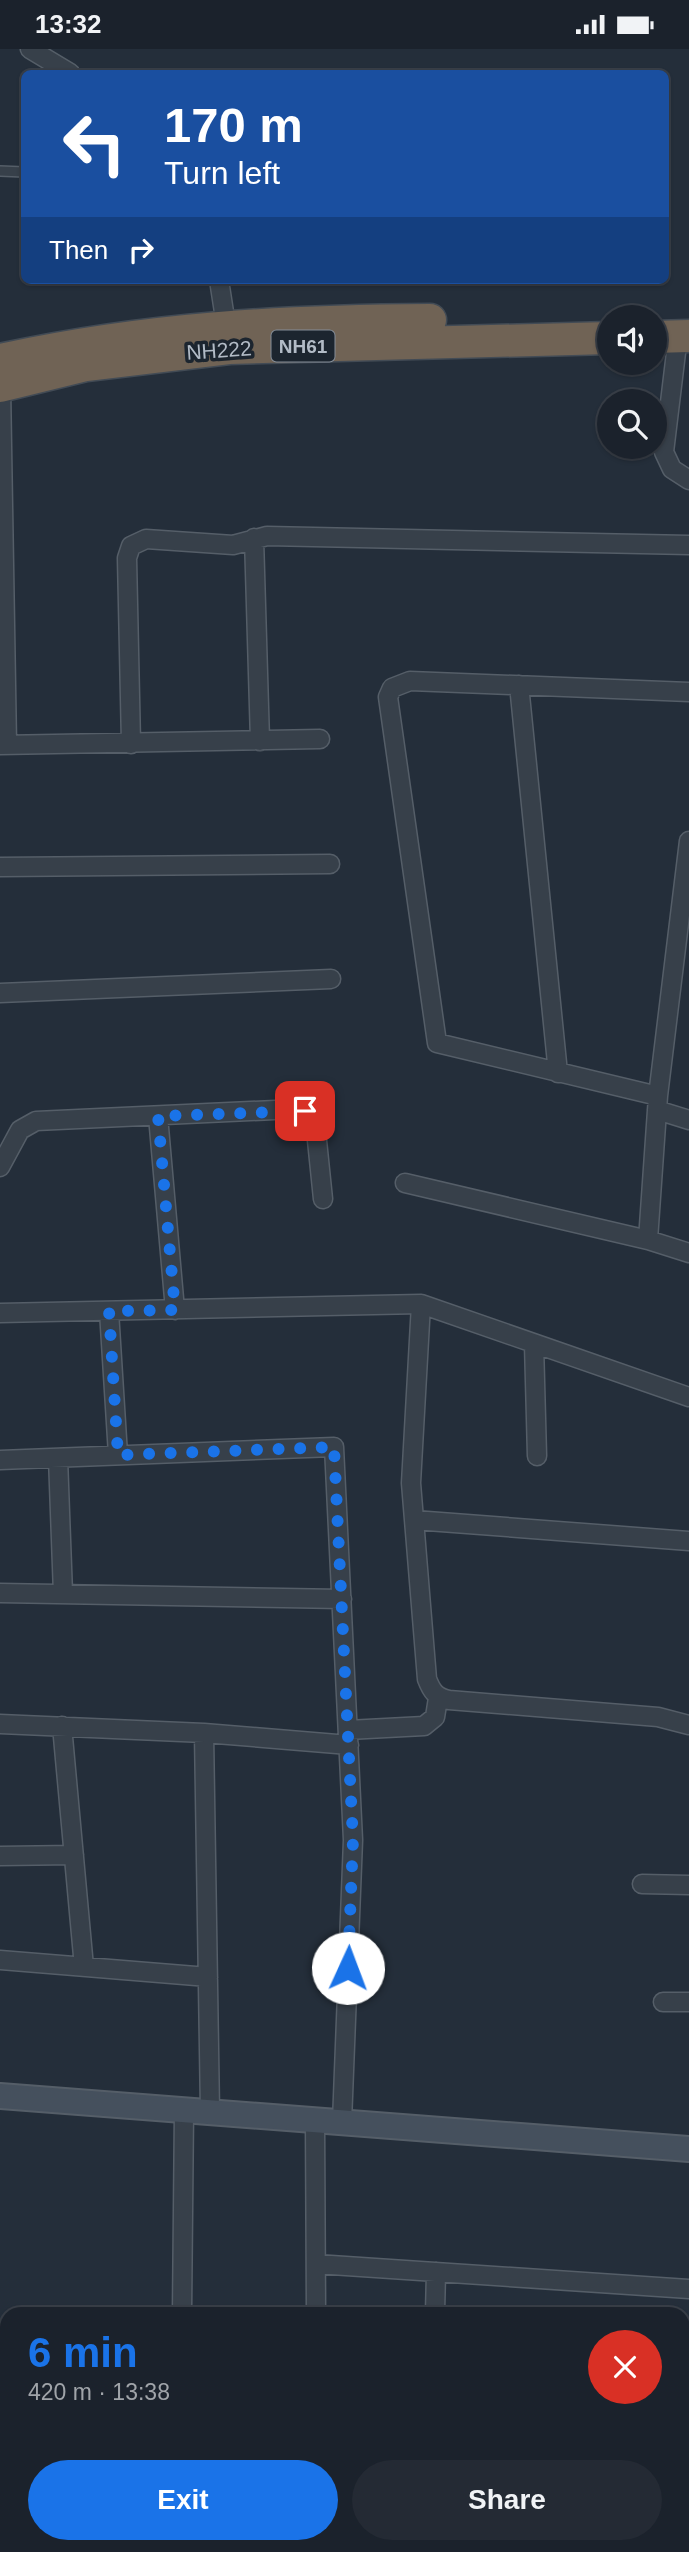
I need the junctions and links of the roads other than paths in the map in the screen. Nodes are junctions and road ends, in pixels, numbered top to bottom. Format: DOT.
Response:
graph roads {
  1 [pos="30,49"];
  2 [pos="65,70"];
  3 [pos="0,171"];
  4 [pos="21,172"];
  5 [pos="220,284"];
  6 [pos="597,319"];
  7 [pos="226,325"];
  8 [pos="673,330"];
  9 [pos="597,338"];
  10 [pos="0,360"];
  11 [pos="0,386"];
  12 [pos="689,480"];
  13 [pos="254,538"];
  14 [pos="689,545"];
  15 [pos="2,581"];
  16 [pos="519,685"];
  17 [pos="689,692"];
  18 [pos="320,739"];
  19 [pos="260,741"];
  20 [pos="131,744"];
  21 [pos="4,745"];
  22 [pos="689,841"];
  23 [pos="330,864"];
  24 [pos="0,867"];
  25 [pos="331,979"];
  26 [pos="0,993"];
  27 [pos="558,1073"];
  28 [pos="657,1103"];
  29 [pos="158,1116"];
  30 [pos="689,1119"];
  31 [pos="0,1167"];
  32 [pos="405,1184"];
  33 [pos="323,1199"];
  34 [pos="648,1240"];
  35 [pos="689,1253"];
  36 [pos="421,1304"];
  37 [pos="175,1310"];
  38 [pos="109,1311"];
  39 [pos="0,1313"];
  40 [pos="534,1343"];
  41 [pos="689,1397"];
  42 [pos="118,1455"];
  43 [pos="537,1456"];
  44 [pos="58,1458"];
  45 [pos="0,1460"];
  46 [pos="414,1520"];
  47 [pos="689,1541"];
  48 [pos="0,1593"];
  49 [pos="63,1594"];
  50 [pos="342,1599"];
  51 [pos="438,1697"];
  52 [pos="0,1724"];
  53 [pos="689,1725"];
  54 [pos="62,1726"];
  55 [pos="204,1733"];
  56 [pos="348,1737"];
  57 [pos="74,1855"];
  58 [pos="0,1856"];
  59 [pos="642,1884"];
  60 [pos="689,1885"];
  61 [pos="0,1960"];
  62 [pos="84,1967"];
  63 [pos="208,1977"];
  64 [pos="663,2002"];
  65 [pos="689,2002"];
  66 [pos="0,2096"];
  67 [pos="184,2110"];
  68 [pos="210,2112"];
  69 [pos="315,2121"];
  70 [pos="342,2122"];
  71 [pos="689,2149"];
  72 [pos="316,2264"];
  73 [pos="436,2272"];
  74 [pos="689,2289"];
  75 [pos="182,2307"];
  76 [pos="316,2307"];
  77 [pos="435,2307"];
  1 -- 2 [label="street"];
  3 -- 4 [label="lane"];
  5 -- 7 [label="street"];
  6 -- 7 [label="highway, NH222 / NH61"];
  7 -- 10 [label="highway, NH222 / NH61"];
  8 -- 12 [label="street"];
  9 -- 11 [label="highway, NH222 / NH61"];
  11 -- 15 [label="street"];
  13 -- 14 [label="street"];
  13 -- 19 [label="street"];
  13 -- 20 [label="street"];
  15 -- 21 [label="street"];
  16 -- 17 [label="street"];
  16 -- 27 [label="street"];
  16 -- 27 [label="street"];
  18 -- 19 [label="street"];
  19 -- 20 [label="street"];
  20 -- 21 [label="street"];
  22 -- 28 [label="street"];
  23 -- 24 [label="street"];
  25 -- 26 [label="street"];
  27 -- 28 [label="street"];
  28 -- 30 [label="street"];
  28 -- 34 [label="street"];
  29 -- 31 [label="street"];
  29 -- 33 [label="street"];
  29 -- 37 [label="street"];
  32 -- 34 [label="street"];
  34 -- 35 [label="street"];
  36 -- 37 [label="street"];
  36 -- 40 [label="street"];
  36 -- 46 [label="street"];
  37 -- 38 [label="street"];
  38 -- 39 [label="street"];
  38 -- 42 [label="street"];
  40 -- 41 [label="street"];
  40 -- 43 [label="street"];
  42 -- 44 [label="street"];
  42 -- 50 [label="street"];
  44 -- 45 [label="street"];
  44 -- 49 [label="street"];
  46 -- 47 [label="street"];
  46 -- 51 [label="street"];
  48 -- 49 [label="street"];
  49 -- 50 [label="street"];
  50 -- 56 [label="street"];
  51 -- 53 [label="street"];
  51 -- 56 [label="street"];
  52 -- 54 [label="street"];
  54 -- 55 [label="street"];
  54 -- 57 [label="street"];
  55 -- 56 [label="street"];
  55 -- 63 [label="street"];
  56 -- 70 [label="street"];
  57 -- 58 [label="street"];
  57 -- 62 [label="street"];
  59 -- 60 [label="street"];
  61 -- 62 [label="street"];
  62 -- 63 [label="street"];
  63 -- 68 [label="street"];
  64 -- 65 [label="street"];
  66 -- 67 [label="street"];
  67 -- 68 [label="street"];
  67 -- 75 [label="street"];
  68 -- 69 [label="street"];
  69 -- 70 [label="street"];
  69 -- 72 [label="street"];
  70 -- 71 [label="street"];
  72 -- 73 [label="street"];
  72 -- 76 [label="street"];
  73 -- 74 [label="street"];
  73 -- 77 [label="street"];
}
